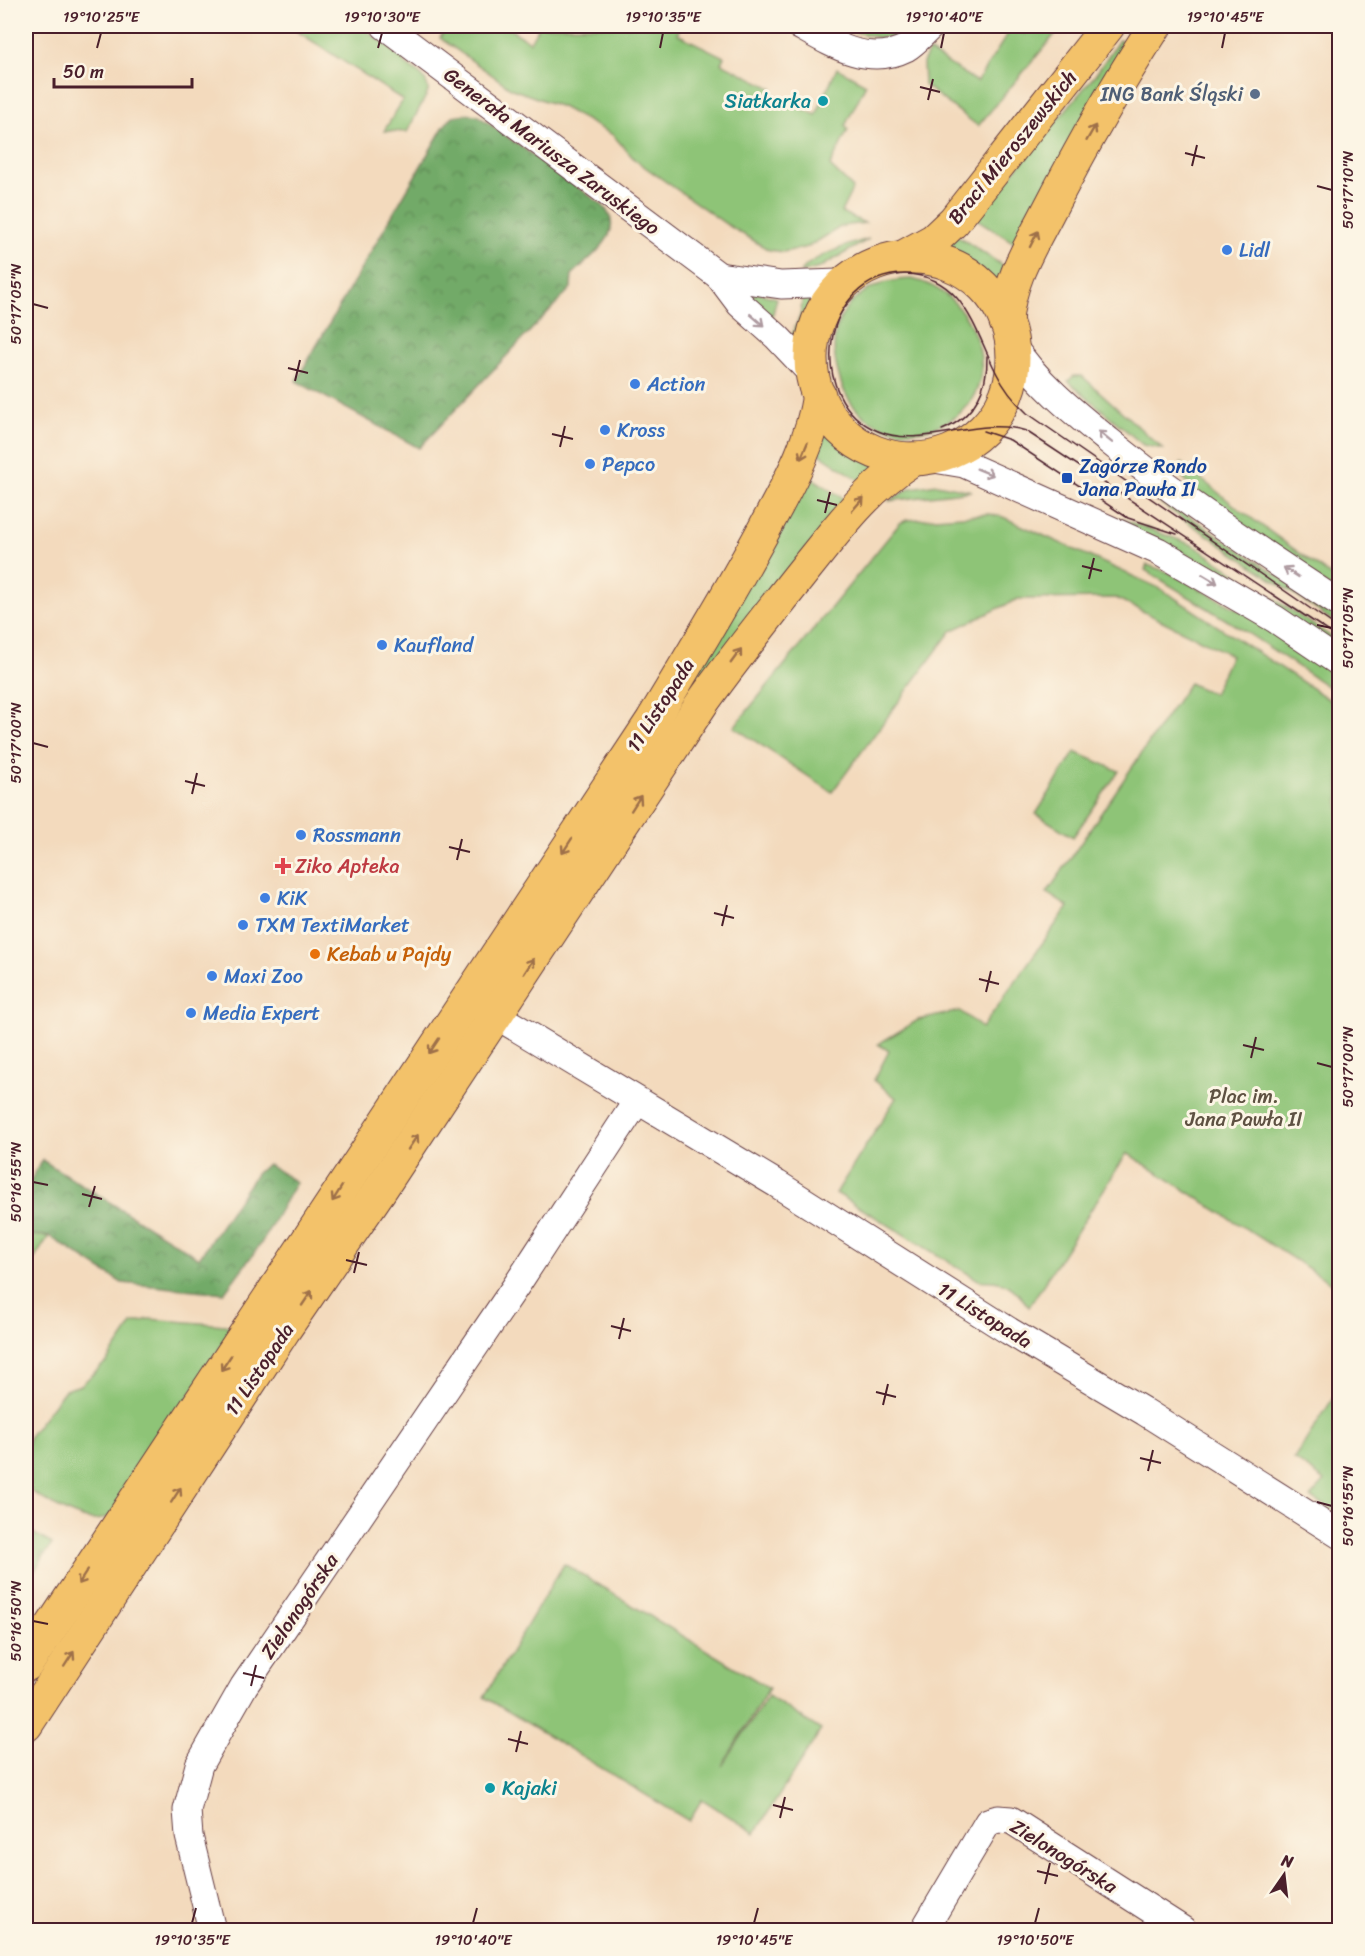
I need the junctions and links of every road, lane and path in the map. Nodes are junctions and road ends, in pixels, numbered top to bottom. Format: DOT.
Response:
graph roads {
  1 [pos="385,26"];
  2 [pos="800,26"];
  3 [pos="931,26"];
  4 [pos="1108,26"];
  5 [pos="1155,26"];
  6 [pos="905,256"];
  7 [pos="719,276"];
  8 [pos="839,283"];
  9 [pos="1008,332"];
  10 [pos="817,385"];
  11 [pos="921,458"];
  12 [pos="1340,604"];
  13 [pos="1340,663"];
  14 [pos="466,998"];
  15 [pos="497,1015"];
  16 [pos="637,1101"];
  17 [pos="272,1322"];
  18 [pos="1336,1533"];
  19 [pos="105,1545"];
  20 [pos="132,1562"];
  21 [pos="26,1665"];
  22 [pos="31,1704"];
  23 [pos="212,1930"];
  24 [pos="924,1930"];
  25 [pos="1183,1930"];
  1 -- 7 [label="street, Generała Mariusza Zaruskiego"];
  2 -- 3 [label="street"];
  4 -- 6 [label="main road, Braci Mieroszewskich"];
  9 -- 5 [label="main road, one-way"];
  6 -- 8 [label="main road"];
  6 -- 9 [label="main road"];
  7 -- 8 [label="street, Generała Mariusza Zaruskiego"];
  7 -- 10 [label="street, Generała Mariusza Zaruskiego, one-way"];
  8 -- 10 [label="main road"];
  9 -- 11 [label="main road"];
  12 -- 9 [label="street, one-way"];
  10 -- 11 [label="main road"];
  10 -- 14 [label="main road, 11 Listopada, one-way"];
  11 -- 13 [label="street, one-way"];
  15 -- 11 [label="main road, 11 Listopada, one-way"];
  14 -- 15 [label="street, 11 Listopada"];
  14 -- 17 [label="main road, 11 Listopada, one-way"];
  15 -- 16 [label="street, 11 Listopada"];
  17 -- 15 [label="main road, 11 Listopada, one-way"];
  16 -- 18 [label="street, 11 Listopada"];
  16 -- 23 [label="street, Zielonogórska"];
  17 -- 19 [label="main road, 11 Listopada, one-way"];
  20 -- 17 [label="main road, 11 Listopada, one-way"];
  19 -- 20 [label="main road"];
  19 -- 21 [label="main road, 11 Listopada, one-way"];
  22 -- 20 [label="main road, 11 Listopada, one-way"];
  24 -- 25 [label="street, Zielonogórska"];
}
